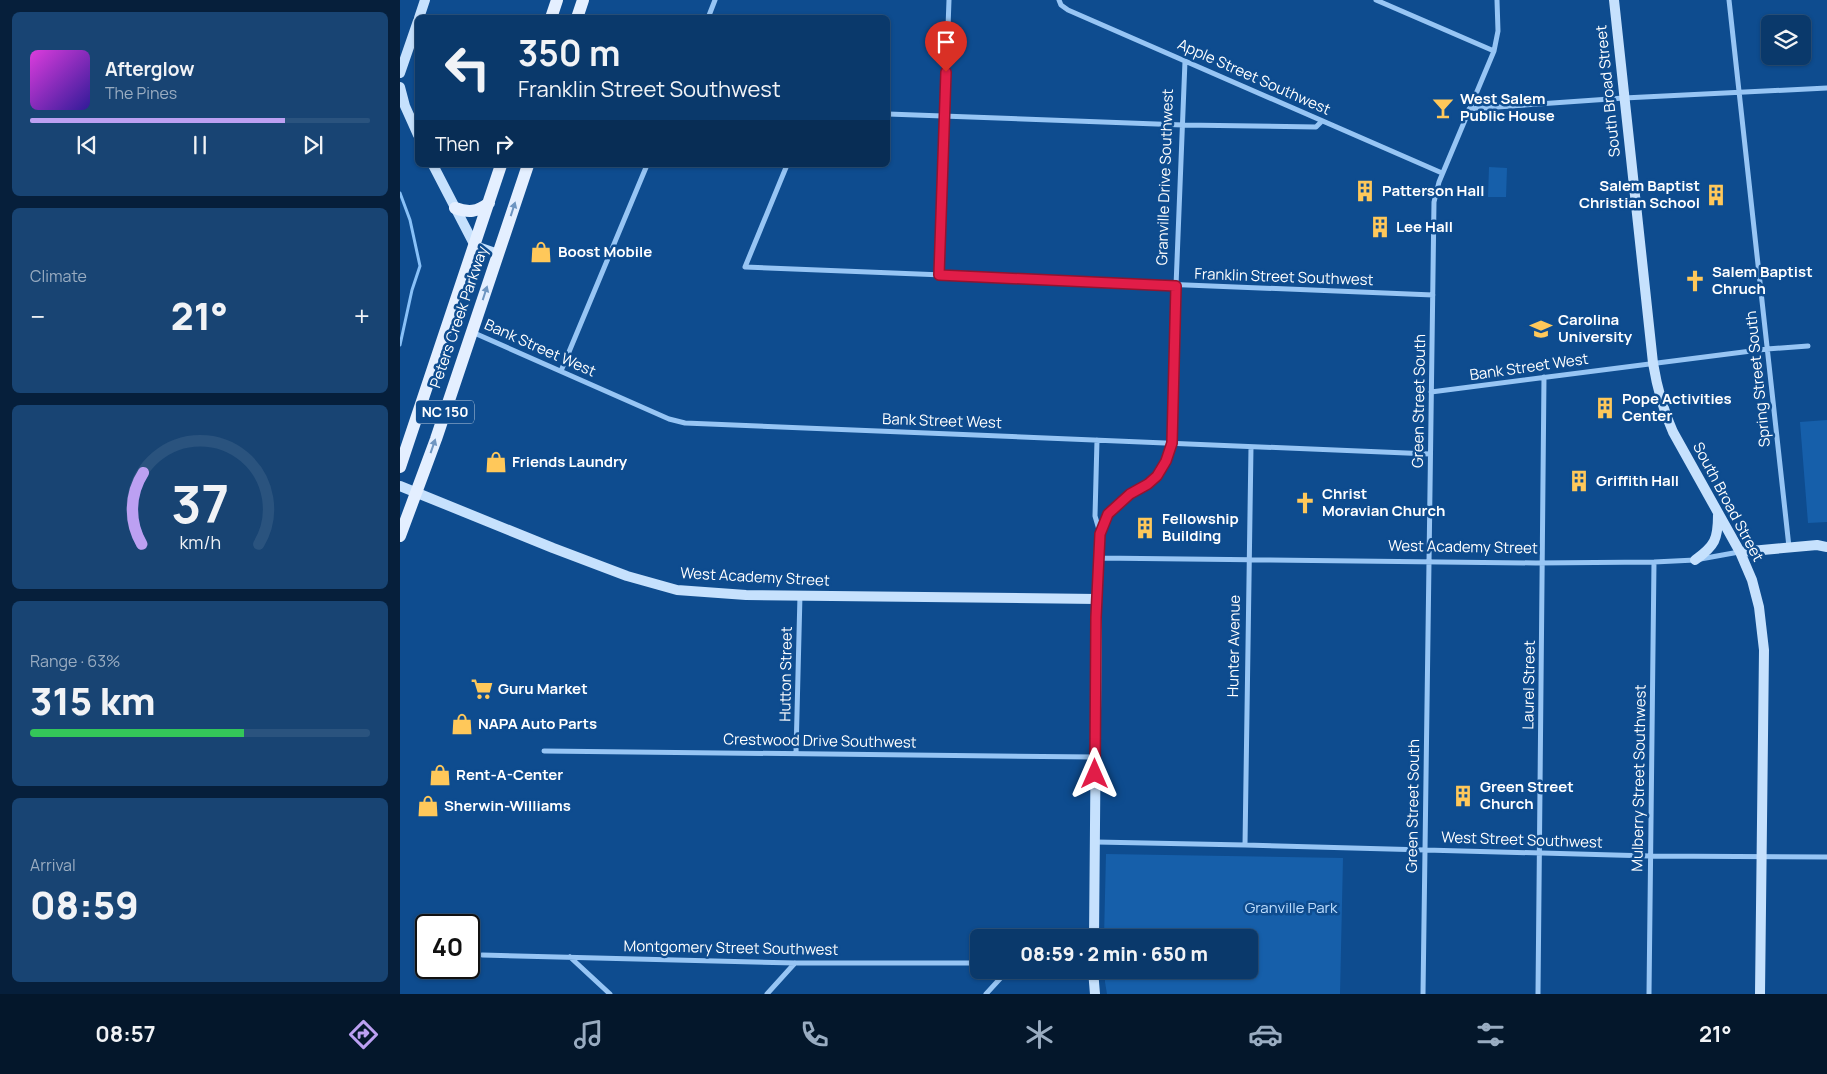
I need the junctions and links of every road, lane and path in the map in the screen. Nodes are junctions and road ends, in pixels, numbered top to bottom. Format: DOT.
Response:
graph roads {
  1 [pos="425,0"];
  2 [pos="557,0"];
  3 [pos="583,0"];
  4 [pos="715,0"];
  5 [pos="949,0"];
  6 [pos="1059,0"];
  7 [pos="1376,0"];
  8 [pos="1497,0"];
  9 [pos="1614,0"];
  10 [pos="1729,0"];
  11 [pos="420,15"];
  12 [pos="552,15"];
  13 [pos="578,15"];
  14 [pos="709,15"];
  15 [pos="415,29"];
  16 [pos="1494,51"];
  17 [pos="1185,61"];
  18 [pos="401,69"];
  19 [pos="400,87"];
  20 [pos="1827,88"];
  21 [pos="1739,92"];
  22 [pos="1624,98"];
  23 [pos="1469,109"];
  24 [pos="890,114"];
  25 [pos="945,116"];
  26 [pos="1322,121"];
  27 [pos="1183,125"];
  28 [pos="415,128"];
  29 [pos="434,167"];
  30 [pos="501,167"];
  31 [pos="527,167"];
  32 [pos="646,167"];
  33 [pos="786,167"];
  34 [pos="1442,173"];
  35 [pos="489,203"];
  36 [pos="455,208"];
  37 [pos="474,246"];
  38 [pos="498,254"];
  39 [pos="939,275"];
  40 [pos="1176,286"];
  41 [pos="1433,295"];
  42 [pos="472,332"];
  43 [pos="1808,346"];
  44 [pos="1767,349"];
  45 [pos="1653,363"];
  46 [pos="561,371"];
  47 [pos="1544,377"];
  48 [pos="1431,392"];
  49 [pos="413,431"];
  50 [pos="1096,440"];
  51 [pos="1172,443"];
  52 [pos="1250,447"];
  53 [pos="400,448"];
  54 [pos="1430,454"];
  55 [pos="400,467"];
  56 [pos="400,486"];
  57 [pos="416,492"];
  58 [pos="1718,514"];
  59 [pos="1100,534"];
  60 [pos="400,536"];
  61 [pos="1789,547"];
  62 [pos="1827,547"];
  63 [pos="1740,552"];
  64 [pos="1098,558"];
  65 [pos="1248,559"];
  66 [pos="1695,560"];
  67 [pos="1429,561"];
  68 [pos="1654,562"];
  69 [pos="1543,563"];
  70 [pos="800,595"];
  71 [pos="1097,600"];
  72 [pos="544,751"];
  73 [pos="796,754"];
  74 [pos="1095,756"];
  75 [pos="1096,842"];
  76 [pos="1244,845"];
  77 [pos="1425,850"];
  78 [pos="1540,853"];
  79 [pos="1650,856"];
  80 [pos="1762,856"];
  81 [pos="1827,857"];
  82 [pos="1094,929"];
  83 [pos="482,954"];
  84 [pos="570,957"];
  85 [pos="795,962"];
  86 [pos="970,963"];
  87 [pos="1000,979"];
  88 [pos="1094,979"];
  89 [pos="608,992"];
  90 [pos="767,994"];
  91 [pos="986,994"];
  92 [pos="1095,994"];
  93 [pos="1423,994"];
  94 [pos="1538,994"];
  95 [pos="1649,994"];
  96 [pos="1760,994"];
  1 -- 11 [label="street"];
  2 -- 12 [label="main road"];
  3 -- 13 [label="main road"];
  4 -- 14 [label="street"];
  5 -- 25 [label="street"];
  6 -- 17 [label="street, Apple Street Southwest"];
  7 -- 16 [label="street"];
  8 -- 16 [label="street, Green Street South"];
  9 -- 22 [label="street, South Broad Street"];
  10 -- 21 [label="street, Spring Street South"];
  15 -- 18 [label="street"];
  16 -- 23 [label="street, Green Street South"];
  17 -- 26 [label="street, Apple Street Southwest"];
  17 -- 27 [label="street, Granville Drive Southwest"];
  19 -- 28 [label="street"];
  20 -- 21 [label="street"];
  21 -- 22 [label="street"];
  21 -- 44 [label="street, Spring Street South"];
  22 -- 23 [label="street"];
  22 -- 45 [label="street, South Broad Street"];
  23 -- 34 [label="street, Green Street South"];
  24 -- 25 [label="street"];
  25 -- 27 [label="street"];
  25 -- 39 [label="street"];
  26 -- 27 [label="street"];
  26 -- 34 [label="street, Apple Street Southwest"];
  27 -- 40 [label="street, Granville Drive Southwest"];
  29 -- 36 [label="street"];
  30 -- 35 [label="main road, Peters Creek Parkway / NC 150"];
  38 -- 31 [label="main road, Peters Creek Parkway / NC 150, one-way"];
  32 -- 46 [label="street"];
  33 -- 39 [label="street, Franklin Street Southwest"];
  34 -- 41 [label="street, Green Street South"];
  35 -- 36 [label="main road"];
  35 -- 37 [label="main road, Peters Creek Parkway / NC 150"];
  36 -- 37 [label="street"];
  37 -- 38 [label="street"];
  37 -- 49 [label="main road, Peters Creek Parkway / NC 150"];
  42 -- 38 [label="main road, Peters Creek Parkway / NC 150, one-way"];
  39 -- 40 [label="street, Franklin Street Southwest"];
  40 -- 41 [label="street, Franklin Street Southwest"];
  40 -- 51 [label="street, Granville Drive Southwest"];
  41 -- 48 [label="street, Green Street South"];
  42 -- 46 [label="street, Bank Street West"];
  57 -- 42 [label="main road, Peters Creek Parkway / NC 150, one-way"];
  43 -- 44 [label="street, Bank Street West"];
  44 -- 45 [label="street, Bank Street West"];
  44 -- 61 [label="street, Spring Street South"];
  45 -- 47 [label="street, Bank Street West"];
  45 -- 58 [label="street, South Broad Street"];
  46 -- 50 [label="street, Bank Street West"];
  47 -- 48 [label="street, Bank Street West"];
  47 -- 69 [label="street, Laurel Street"];
  48 -- 54 [label="street, Green Street South"];
  49 -- 53 [label="main road"];
  49 -- 55 [label="main road, Peters Creek Parkway / NC 150"];
  50 -- 51 [label="street, Bank Street West"];
  50 -- 59 [label="street, Granville Drive Southwest"];
  51 -- 52 [label="street, Bank Street West"];
  51 -- 59 [label="street, Granville Drive Southwest"];
  52 -- 54 [label="street, Bank Street West"];
  52 -- 65 [label="street, Hunter Avenue"];
  54 -- 67 [label="street, Green Street South"];
  56 -- 57 [label="street, West Academy Street"];
  57 -- 60 [label="main road, Peters Creek Parkway / NC 150"];
  57 -- 70 [label="street, West Academy Street"];
  58 -- 63 [label="street, South Broad Street"];
  58 -- 66 [label="street"];
  59 -- 64 [label="street, Granville Drive Southwest"];
  61 -- 62 [label="street, West Academy Street"];
  61 -- 63 [label="street, West Academy Street"];
  63 -- 66 [label="street, West Academy Street"];
  63 -- 80 [label="street, South Broad Street"];
  64 -- 65 [label="street, West Academy Street"];
  64 -- 71 [label="street, Granville Drive Southwest"];
  65 -- 67 [label="street, West Academy Street"];
  65 -- 76 [label="street, Hunter Avenue"];
  66 -- 68 [label="street, West Academy Street"];
  67 -- 69 [label="street, West Academy Street"];
  67 -- 77 [label="street, Green Street South"];
  68 -- 69 [label="street, West Academy Street"];
  68 -- 79 [label="street, Mulberry Street Southwest"];
  69 -- 78 [label="street, Laurel Street"];
  70 -- 71 [label="street, West Academy Street"];
  70 -- 73 [label="street, Hutton Street"];
  71 -- 74 [label="street, Granville Drive Southwest"];
  72 -- 73 [label="street, Crestwood Drive Southwest"];
  73 -- 74 [label="street, Crestwood Drive Southwest"];
  74 -- 75 [label="street, Granville Drive Southwest"];
  75 -- 76 [label="street, West Street Southwest"];
  75 -- 82 [label="street, Granville Drive Southwest"];
  76 -- 77 [label="street, West Street Southwest"];
  77 -- 78 [label="street, West Street Southwest"];
  77 -- 93 [label="street, Green Street South"];
  78 -- 79 [label="street, West Street Southwest"];
  78 -- 94 [label="street, Laurel Street"];
  79 -- 80 [label="street, West Street Southwest"];
  79 -- 95 [label="street, Mulberry Street Southwest"];
  80 -- 81 [label="street, West Street Southwest"];
  80 -- 96 [label="street, South Broad Street"];
  83 -- 84 [label="street, Montgomery Street Southwest"];
  84 -- 85 [label="street, Montgomery Street Southwest"];
  84 -- 89 [label="street"];
  85 -- 86 [label="street, Montgomery Street Southwest"];
  85 -- 90 [label="street"];
  87 -- 91 [label="street"];
  88 -- 92 [label="street"];
}
